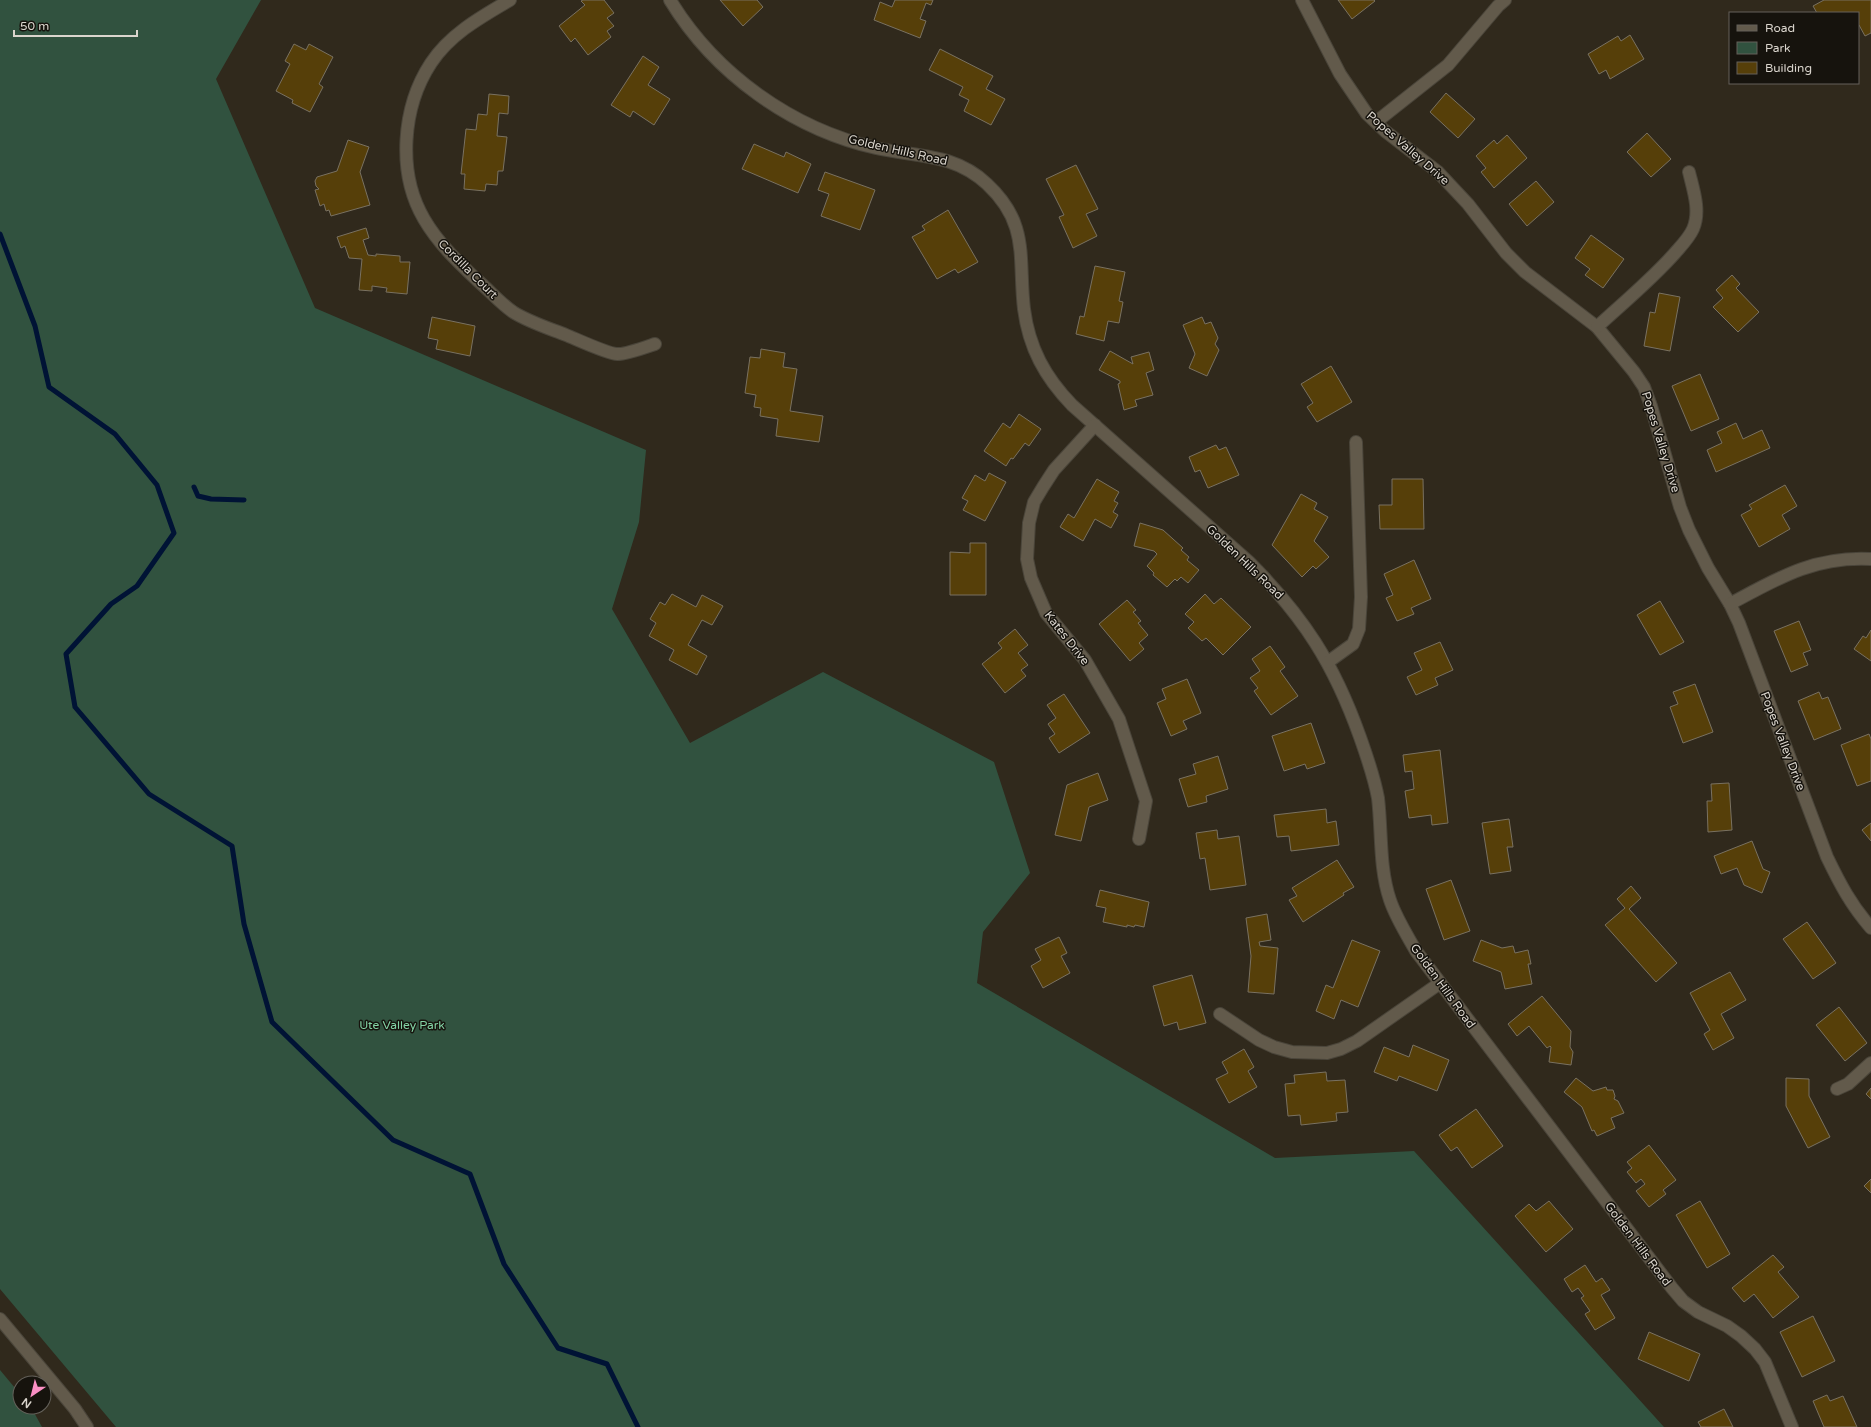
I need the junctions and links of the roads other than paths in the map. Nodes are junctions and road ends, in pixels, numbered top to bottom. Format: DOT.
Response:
graph roads {
  1 [pos="510,0"];
  2 [pos="670,0"];
  3 [pos="1302,0"];
  4 [pos="1505,0"];
  5 [pos="1376,122"];
  6 [pos="1689,172"];
  7 [pos="1598,327"];
  8 [pos="655,344"];
  9 [pos="1095,425"];
  10 [pos="1356,442"];
  11 [pos="1871,559"];
  12 [pos="1730,604"];
  13 [pos="1328,662"];
  14 [pos="1139,839"];
  15 [pos="1871,928"];
  16 [pos="1440,983"];
  17 [pos="1220,1014"];
  18 [pos="1871,1063"];
  19 [pos="1837,1089"];
  20 [pos="0,1320"];
  21 [pos="87,1427"];
  22 [pos="1792,1427"];
  1 -- 8 [label="street, Cordilla Court"];
  2 -- 9 [label="street, Golden Hills Road"];
  3 -- 5 [label="street, Popes Valley Drive"];
  4 -- 5 [label="street"];
  5 -- 7 [label="street, Popes Valley Drive"];
  6 -- 7 [label="street"];
  7 -- 12 [label="street, Popes Valley Drive"];
  9 -- 13 [label="street, Golden Hills Road"];
  9 -- 14 [label="street, Kates Drive"];
  10 -- 13 [label="street"];
  11 -- 12 [label="street"];
  12 -- 15 [label="street, Popes Valley Drive"];
  13 -- 16 [label="street, Golden Hills Road"];
  16 -- 17 [label="street"];
  16 -- 22 [label="street, Golden Hills Road"];
  18 -- 19 [label="street"];
  20 -- 21 [label="street"];
}
